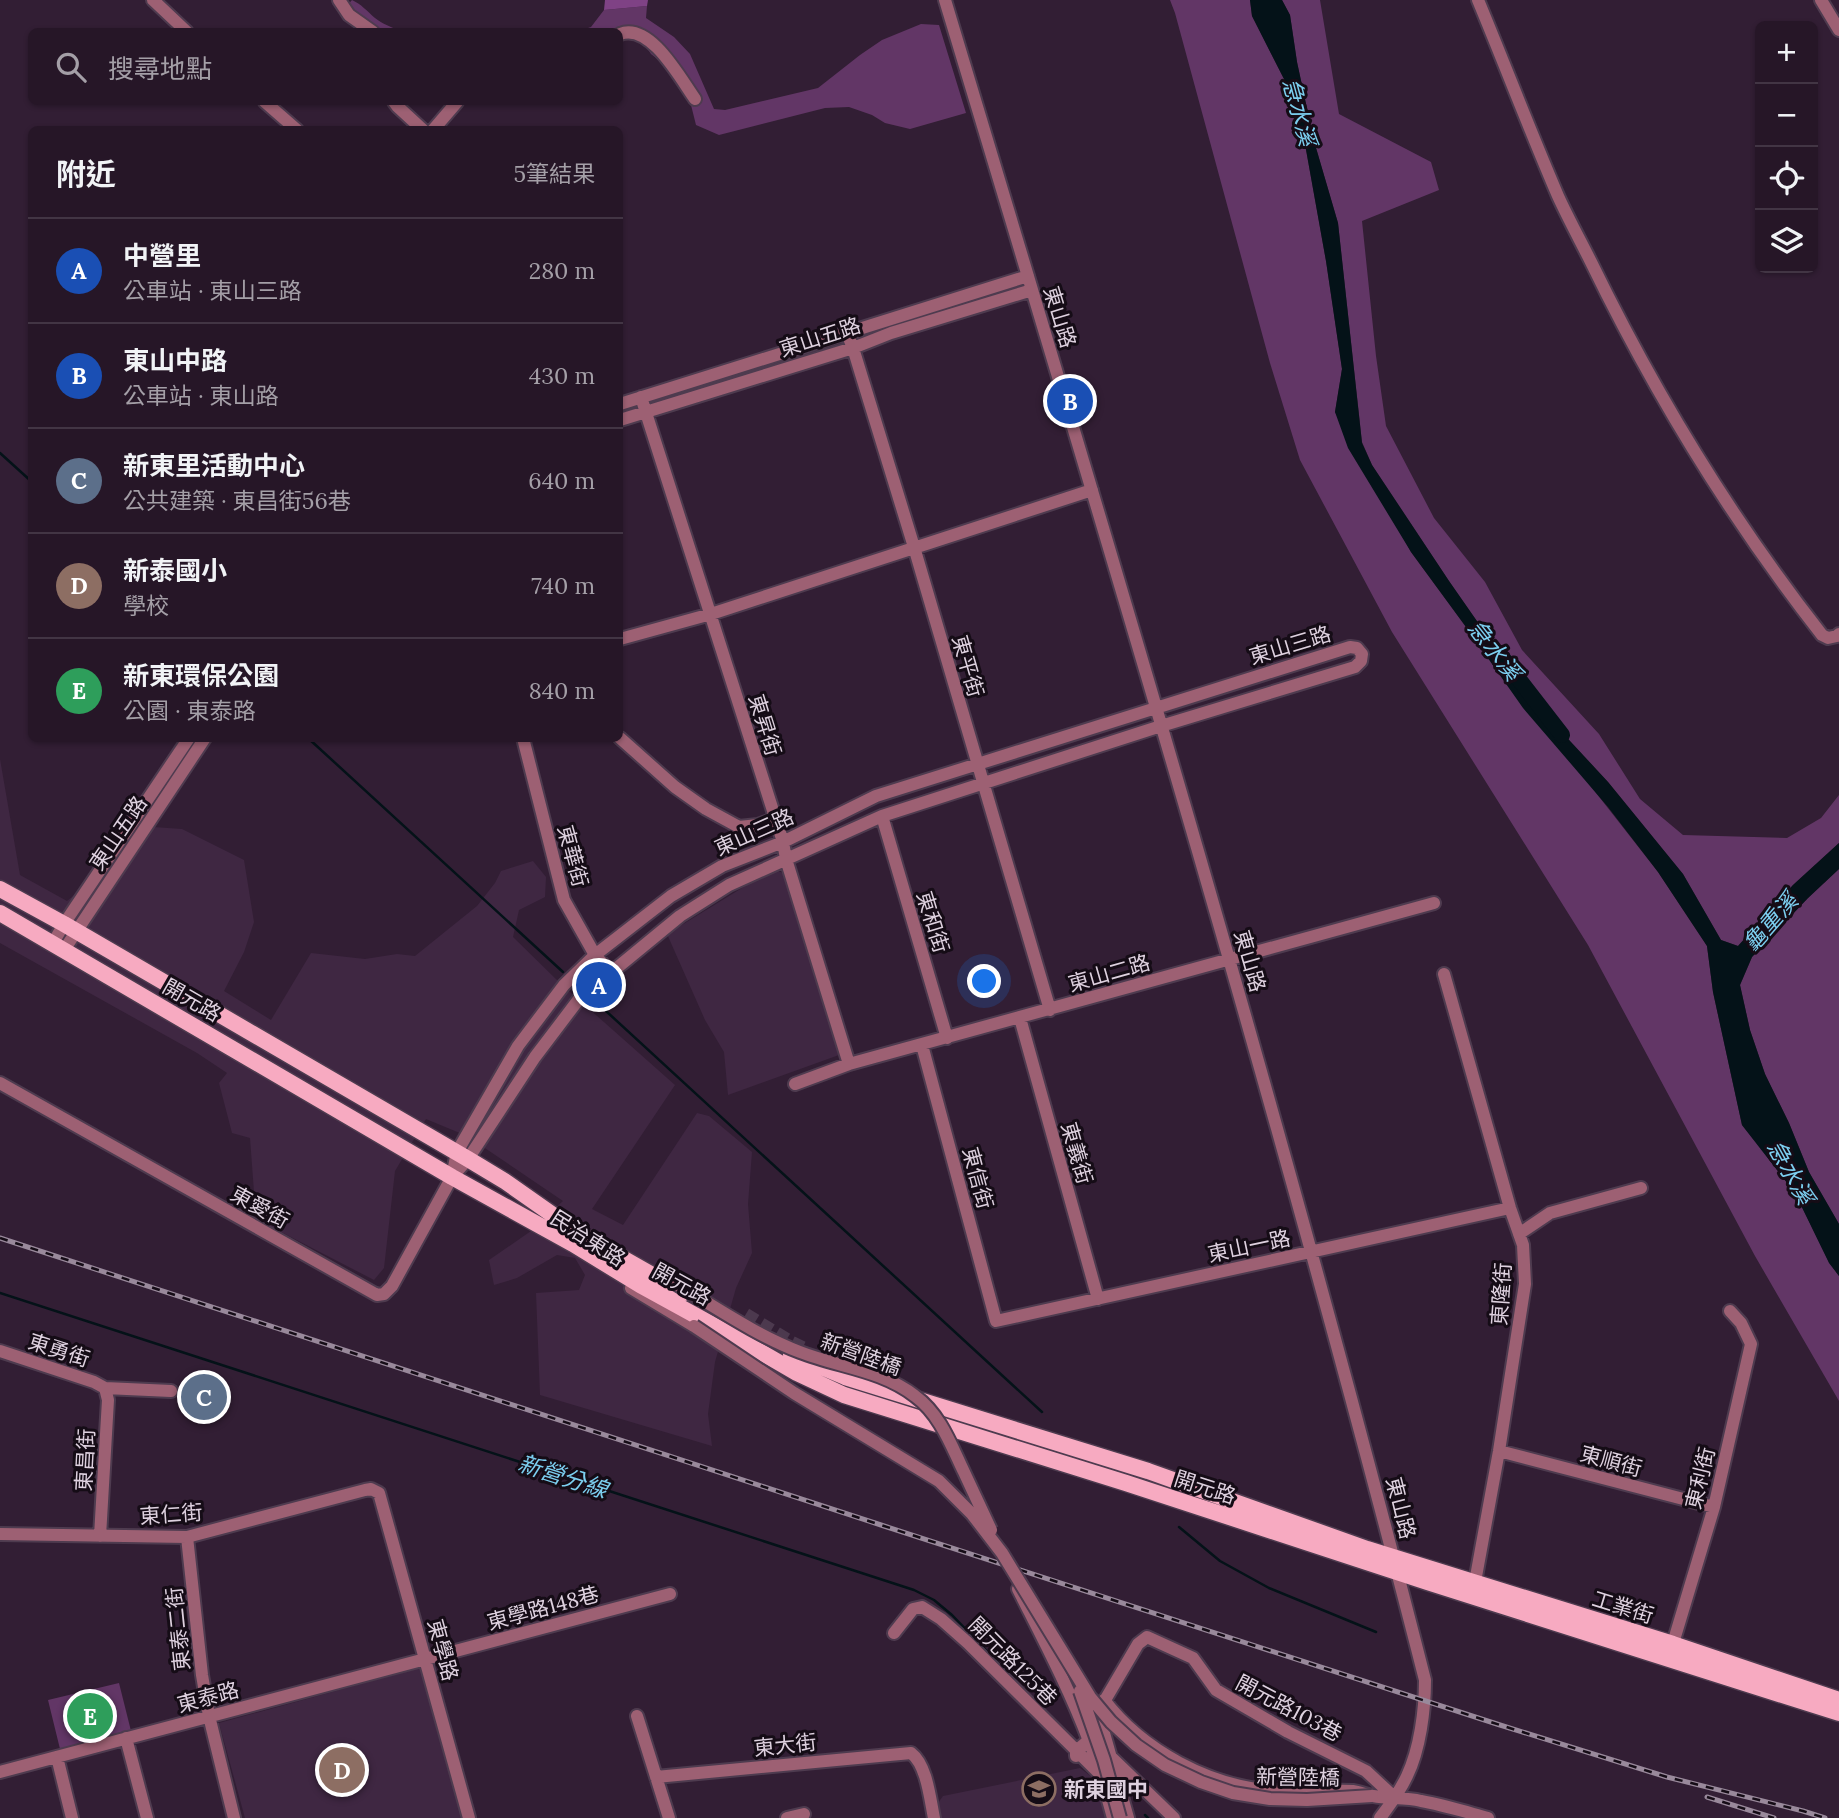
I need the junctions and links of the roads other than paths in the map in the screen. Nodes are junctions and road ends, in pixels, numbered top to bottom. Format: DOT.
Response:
graph roads {
  1 [pos="153,0"];
  2 [pos="339,0"];
  3 [pos="946,0"];
  4 [pos="1478,0"];
  5 [pos="1821,0"];
  6 [pos="183,28"];
  7 [pos="367,28"];
  8 [pos="1839,30"];
  9 [pos="623,33"];
  10 [pos="695,99"];
  11 [pos="268,105"];
  12 [pos="397,105"];
  13 [pos="454,105"];
  14 [pos="292,126"];
  15 [pos="419,126"];
  16 [pos="436,126"];
  17 [pos="1028,276"];
  18 [pos="1032,290"];
  19 [pos="847,333"];
  20 [pos="853,348"];
  21 [pos="641,397"];
  22 [pos="623,403"];
  23 [pos="646,411"];
  24 [pos="623,419"];
  25 [pos="1092,490"];
  26 [pos="914,547"];
  27 [pos="711,614"];
  28 [pos="1839,634"];
  29 [pos="623,638"];
  30 [pos="1155,707"];
  31 [pos="1161,726"];
  32 [pos="623,741"];
  33 [pos="186,742"];
  34 [pos="202,742"];
  35 [pos="524,742"];
  36 [pos="977,765"];
  37 [pos="983,784"];
  38 [pos="881,816"];
  39 [pos="774,819"];
  40 [pos="783,842"];
  41 [pos="786,859"];
  42 [pos="0,889"];
  43 [pos="1434,903"];
  44 [pos="0,913"];
  45 [pos="70,927"];
  46 [pos="58,946"];
  47 [pos="595,955"];
  48 [pos="1229,960"];
  49 [pos="610,972"];
  50 [pos="1444,974"];
  51 [pos="1050,1010"];
  52 [pos="1020,1018"];
  53 [pos="947,1038"];
  54 [pos="922,1045"];
  55 [pos="849,1065"];
  56 [pos="0,1083"];
  57 [pos="795,1084"];
  58 [pos="463,1155"];
  59 [pos="452,1177"];
  60 [pos="506,1182"];
  61 [pos="1641,1188"];
  62 [pos="498,1203"];
  63 [pos="1510,1208"];
  64 [pos="1519,1234"];
  65 [pos="1313,1252"];
  66 [pos="673,1282"];
  67 [pos="1098,1299"];
  68 [pos="1730,1311"];
  69 [pos="996,1321"];
  70 [pos="694,1326"];
  71 [pos="0,1351"];
  72 [pos="105,1388"];
  73 [pos="171,1391"];
  74 [pos="813,1411"];
  75 [pos="835,1416"];
  76 [pos="1499,1451"];
  77 [pos="379,1493"];
  78 [pos="1714,1507"];
  79 [pos="0,1534"];
  80 [pos="100,1536"];
  81 [pos="187,1537"];
  82 [pos="1002,1553"];
  83 [pos="1396,1565"];
  84 [pos="1475,1582"];
  85 [pos="1018,1588"];
  86 [pos="670,1594"];
  87 [pos="894,1633"];
  88 [pos="1671,1651"];
  89 [pos="425,1658"];
  90 [pos="1066,1659"];
  91 [pos="1839,1700"];
  92 [pos="1101,1706"];
  93 [pos="1839,1713"];
  94 [pos="209,1716"];
  95 [pos="637,1716"];
  96 [pos="126,1738"];
  97 [pos="1089,1740"];
  98 [pos="1076,1754"];
  99 [pos="1110,1755"];
  100 [pos="57,1757"];
  101 [pos="0,1772"];
  102 [pos="1101,1776"];
  103 [pos="656,1777"];
  104 [pos="1372,1796"];
  105 [pos="1394,1797"];
  106 [pos="804,1814"];
  107 [pos="72,1818"];
  108 [pos="147,1818"];
  109 [pos="234,1818"];
  110 [pos="469,1818"];
  111 [pos="669,1818"];
  112 [pos="788,1818"];
  113 [pos="934,1818"];
  114 [pos="1113,1818"];
  115 [pos="1120,1818"];
  116 [pos="1128,1818"];
  117 [pos="1174,1818"];
  118 [pos="1380,1818"];
  119 [pos="1488,1818"];
  1 -- 6 [label="street"];
  2 -- 7 [label="street"];
  3 -- 17 [label="street, 東山路"];
  4 -- 28 [label="street"];
  5 -- 8 [label="street"];
  9 -- 10 [label="street"];
  11 -- 14 [label="street"];
  12 -- 15 [label="street"];
  13 -- 16 [label="street"];
  17 -- 18 [label="street, 東山路"];
  17 -- 19 [label="street, 東山五路"];
  18 -- 20 [label="street, 東山五路"];
  18 -- 25 [label="street, 東山路"];
  19 -- 20 [label="street, 東平街"];
  19 -- 21 [label="street, 東山五路"];
  20 -- 23 [label="street, 東山五路"];
  20 -- 26 [label="street, 東平街"];
  21 -- 22 [label="street, 東山五路"];
  21 -- 23 [label="street, 東昇街"];
  23 -- 24 [label="street, 東山五路"];
  23 -- 27 [label="street, 東昇街"];
  25 -- 26 [label="street"];
  25 -- 30 [label="street, 東山路"];
  26 -- 27 [label="street"];
  26 -- 36 [label="street, 東平街"];
  27 -- 29 [label="street"];
  27 -- 39 [label="street, 東昇街"];
  30 -- 31 [label="street, 東山路"];
  30 -- 31 [label="street, 東山三路"];
  30 -- 36 [label="street, 東山三路"];
  31 -- 37 [label="street, 東山三路"];
  31 -- 48 [label="street, 東山路"];
  32 -- 39 [label="street, 東山三路"];
  33 -- 45 [label="street, 東山五路"];
  34 -- 45 [label="street, 東山五路"];
  35 -- 47 [label="street, 東華街"];
  36 -- 37 [label="street, 東平街"];
  36 -- 40 [label="street, 東山三路"];
  37 -- 38 [label="street, 東山三路"];
  37 -- 51 [label="street, 東平街"];
  38 -- 41 [label="street, 東山三路"];
  38 -- 53 [label="street, 東和街"];
  39 -- 40 [label="street, 東昇街"];
  40 -- 41 [label="street, 東昇街"];
  40 -- 47 [label="street, 東山三路"];
  41 -- 49 [label="street, 東山三路"];
  41 -- 55 [label="street, 東昇街"];
  42 -- 45 [label="main road, 開元路"];
  43 -- 48 [label="street, 東山二路"];
  44 -- 46 [label="main road, 開元路"];
  45 -- 46 [label="street, 東山五路"];
  45 -- 58 [label="main road, 開元路"];
  46 -- 59 [label="main road, 開元路"];
  47 -- 49 [label="street, 東華街"];
  47 -- 58 [label="street, 東山三路"];
  48 -- 51 [label="street, 東山二路"];
  48 -- 65 [label="street, 東山路"];
  49 -- 58 [label="street, 東山三路"];
  50 -- 63 [label="street, 東隆街"];
  51 -- 52 [label="street, 東山二路"];
  52 -- 53 [label="street, 東山二路"];
  52 -- 67 [label="street, 東義街"];
  53 -- 54 [label="street, 東山二路"];
  54 -- 55 [label="street, 東山二路"];
  54 -- 69 [label="street, 東信街"];
  55 -- 57 [label="street, 東山二路"];
  56 -- 59 [label="street, 東愛街"];
  58 -- 59 [label="street, 東山三路"];
  58 -- 60 [label="main road, 開元路"];
  59 -- 62 [label="main road, 開元路"];
  60 -- 66 [label="street, 開元路"];
  60 -- 83 [label="main road, 開元路"];
  61 -- 64 [label="street"];
  62 -- 70 [label="street, 民治東路"];
  62 -- 83 [label="main road, 開元路"];
  63 -- 64 [label="street, 東隆街"];
  63 -- 65 [label="street, 東山一路"];
  64 -- 76 [label="street, 東隆街"];
  65 -- 67 [label="street, 東山一路"];
  65 -- 83 [label="street, 東山路"];
  66 -- 82 [label="street, 新營陸橋, bridge"];
  67 -- 69 [label="street, 東山一路"];
  68 -- 78 [label="street, 東利街"];
  70 -- 82 [label="street, 新營陸橋, bridge"];
  71 -- 72 [label="street, 東勇街"];
  72 -- 73 [label="street, 東勇街"];
  72 -- 80 [label="street, 東昌街"];
  74 -- 75 [label="street"];
  76 -- 78 [label="street, 東順街"];
  76 -- 84 [label="street, 東隆街"];
  77 -- 81 [label="street, 東仁街"];
  77 -- 89 [label="street, 東學路"];
  78 -- 88 [label="street, 東利街"];
  79 -- 80 [label="street, 東仁街"];
  80 -- 81 [label="street, 東仁街"];
  81 -- 94 [label="street, 東泰二街"];
  82 -- 90 [label="street, 新營陸橋, bridge"];
  83 -- 84 [label="main road, 工業街"];
  83 -- 88 [label="main road, 工業街"];
  83 -- 105 [label="street, 東山路"];
  84 -- 88 [label="main road, 工業街"];
  85 -- 97 [label="street"];
  86 -- 89 [label="street, 東學路148巷"];
  87 -- 98 [label="street, 開元路125巷"];
  88 -- 91 [label="main road, 工業街"];
  88 -- 93 [label="main road, 工業街"];
  89 -- 94 [label="street, 東泰路"];
  89 -- 110 [label="street, 東學路"];
  90 -- 104 [label="street, 新營陸橋, bridge"];
  90 -- 115 [label="street, 新營陸橋, bridge"];
  92 -- 97 [label="street, 開元路103巷"];
  92 -- 99 [label="street"];
  92 -- 104 [label="street"];
  92 -- 105 [label="street, 開元路103巷"];
  94 -- 96 [label="street, 東泰路"];
  94 -- 109 [label="street, 東泰二街"];
  95 -- 103 [label="street"];
  96 -- 100 [label="street, 東泰路"];
  96 -- 108 [label="street"];
  97 -- 98 [label="street"];
  97 -- 102 [label="street"];
  98 -- 102 [label="street, 開元路125巷"];
  99 -- 116 [label="street"];
  99 -- 117 [label="street"];
  100 -- 101 [label="street, 東泰路"];
  100 -- 107 [label="street"];
  102 -- 114 [label="street"];
  103 -- 111 [label="street"];
  103 -- 113 [label="street, 東大街"];
  104 -- 105 [label="street"];
  105 -- 118 [label="street, 東山路"];
  105 -- 119 [label="street"];
  106 -- 112 [label="street"];
}
